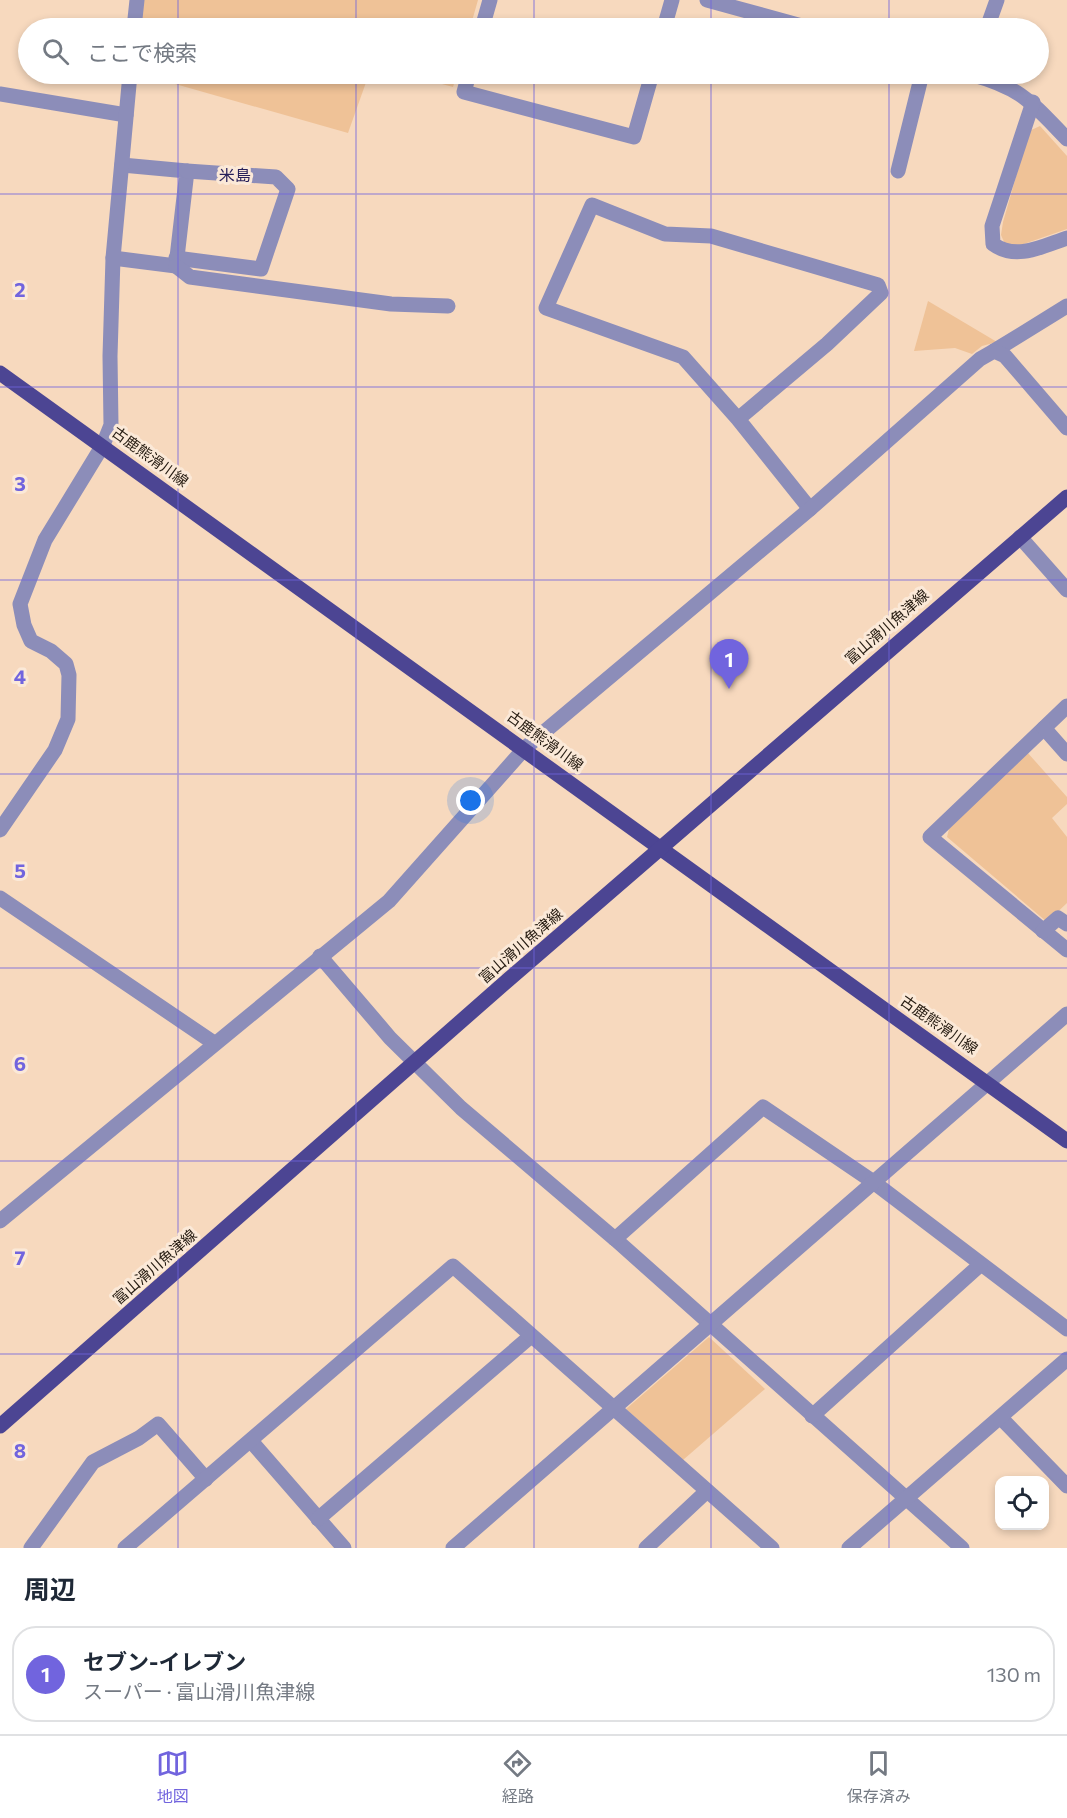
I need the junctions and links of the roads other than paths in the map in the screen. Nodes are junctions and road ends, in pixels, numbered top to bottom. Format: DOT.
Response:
graph roads {
  1 [pos="137,0"];
  2 [pos="490,0"];
  3 [pos="672,0"];
  4 [pos="706,0"];
  5 [pos="997,0"];
  6 [pos="135,18"];
  7 [pos="485,18"];
  8 [pos="667,18"];
  9 [pos="772,18"];
  10 [pos="991,18"];
  11 [pos="129,84"];
  12 [pos="466,84"];
  13 [pos="649,84"];
  14 [pos="920,84"];
  15 [pos="1003,84"];
  16 [pos="0,94"];
  17 [pos="1033,102"];
  18 [pos="126,115"];
  19 [pos="1067,139"];
  20 [pos="122,165"];
  21 [pos="187,171"];
  22 [pos="898,171"];
  23 [pos="1067,238"];
  24 [pos="113,258"];
  25 [pos="176,262"];
  26 [pos="448,306"];
  27 [pos="1067,306"];
  28 [pos="994,351"];
  29 [pos="0,373"];
  30 [pos="738,419"];
  31 [pos="1067,428"];
  32 [pos="103,446"];
  33 [pos="1067,497"];
  34 [pos="810,509"];
  35 [pos="1020,537"];
  36 [pos="1067,591"];
  37 [pos="1067,706"];
  38 [pos="1044,728"];
  39 [pos="525,748"];
  40 [pos="1067,754"];
  41 [pos="0,830"];
  42 [pos="662,850"];
  43 [pos="0,898"];
  44 [pos="1064,917"];
  45 [pos="1043,931"];
  46 [pos="1067,950"];
  47 [pos="320,956"];
  48 [pos="1067,1014"];
  49 [pos="214,1044"];
  50 [pos="417,1063"];
  51 [pos="988,1082"];
  52 [pos="1067,1140"];
  53 [pos="872,1181"];
  54 [pos="0,1221"];
  55 [pos="615,1239"];
  56 [pos="980,1265"];
  57 [pos="711,1325"];
  58 [pos="1067,1329"];
  59 [pos="531,1336"];
  60 [pos="1067,1359"];
  61 [pos="614,1410"];
  62 [pos="812,1416"];
  63 [pos="1000,1418"];
  64 [pos="0,1426"];
  65 [pos="251,1441"];
  66 [pos="206,1479"];
  67 [pos="1067,1486"];
  68 [pos="707,1491"];
  69 [pos="906,1497"];
  70 [pos="318,1519"];
  71 [pos="31,1548"];
  72 [pos="125,1548"];
  73 [pos="344,1548"];
  74 [pos="453,1548"];
  75 [pos="646,1548"];
  76 [pos="772,1548"];
  77 [pos="849,1548"];
  78 [pos="962,1548"];
  1 -- 6 [label="street"];
  2 -- 7 [label="street"];
  3 -- 8 [label="street"];
  4 -- 9 [label="street"];
  5 -- 10 [label="street"];
  11 -- 18 [label="street"];
  12 -- 13 [label="street"];
  14 -- 22 [label="street"];
  15 -- 17 [label="street"];
  16 -- 18 [label="street"];
  17 -- 19 [label="street"];
  17 -- 23 [label="street"];
  18 -- 20 [label="street"];
  20 -- 21 [label="street"];
  20 -- 24 [label="street"];
  21 -- 25 [label="street"];
  21 -- 25 [label="street"];
  24 -- 25 [label="street"];
  24 -- 32 [label="street"];
  25 -- 26 [label="street"];
  27 -- 28 [label="street"];
  28 -- 31 [label="street"];
  28 -- 34 [label="street"];
  29 -- 32 [label="main road, 古鹿熊滑川線"];
  30 -- 30 [label="street"];
  30 -- 34 [label="street"];
  32 -- 39 [label="main road, 古鹿熊滑川線"];
  32 -- 41 [label="street"];
  33 -- 35 [label="main road, 富山滑川魚津線"];
  34 -- 39 [label="street"];
  35 -- 36 [label="street"];
  35 -- 42 [label="main road, 富山滑川魚津線"];
  37 -- 38 [label="street"];
  38 -- 40 [label="street"];
  38 -- 45 [label="street"];
  39 -- 42 [label="main road, 古鹿熊滑川線"];
  39 -- 47 [label="street"];
  42 -- 50 [label="main road, 富山滑川魚津線"];
  42 -- 51 [label="main road, 古鹿熊滑川線"];
  43 -- 49 [label="street"];
  44 -- 45 [label="street"];
  45 -- 46 [label="street"];
  47 -- 49 [label="street"];
  47 -- 50 [label="street"];
  48 -- 51 [label="street"];
  49 -- 54 [label="street"];
  50 -- 55 [label="street"];
  50 -- 64 [label="main road, 富山滑川魚津線"];
  51 -- 52 [label="main road, 古鹿熊滑川線"];
  51 -- 53 [label="street"];
  53 -- 55 [label="street"];
  53 -- 56 [label="street"];
  53 -- 57 [label="street"];
  55 -- 57 [label="street"];
  56 -- 58 [label="street"];
  56 -- 62 [label="street"];
  57 -- 61 [label="street"];
  57 -- 62 [label="street"];
  59 -- 61 [label="street"];
  59 -- 65 [label="street"];
  59 -- 70 [label="street"];
  60 -- 63 [label="street"];
  61 -- 68 [label="street"];
  61 -- 74 [label="street"];
  62 -- 69 [label="street"];
  63 -- 67 [label="street"];
  63 -- 69 [label="street"];
  65 -- 66 [label="street"];
  65 -- 70 [label="street"];
  66 -- 71 [label="street"];
  66 -- 72 [label="street"];
  68 -- 75 [label="street"];
  68 -- 76 [label="street"];
  69 -- 77 [label="street"];
  69 -- 78 [label="street"];
  70 -- 73 [label="street"];
}
